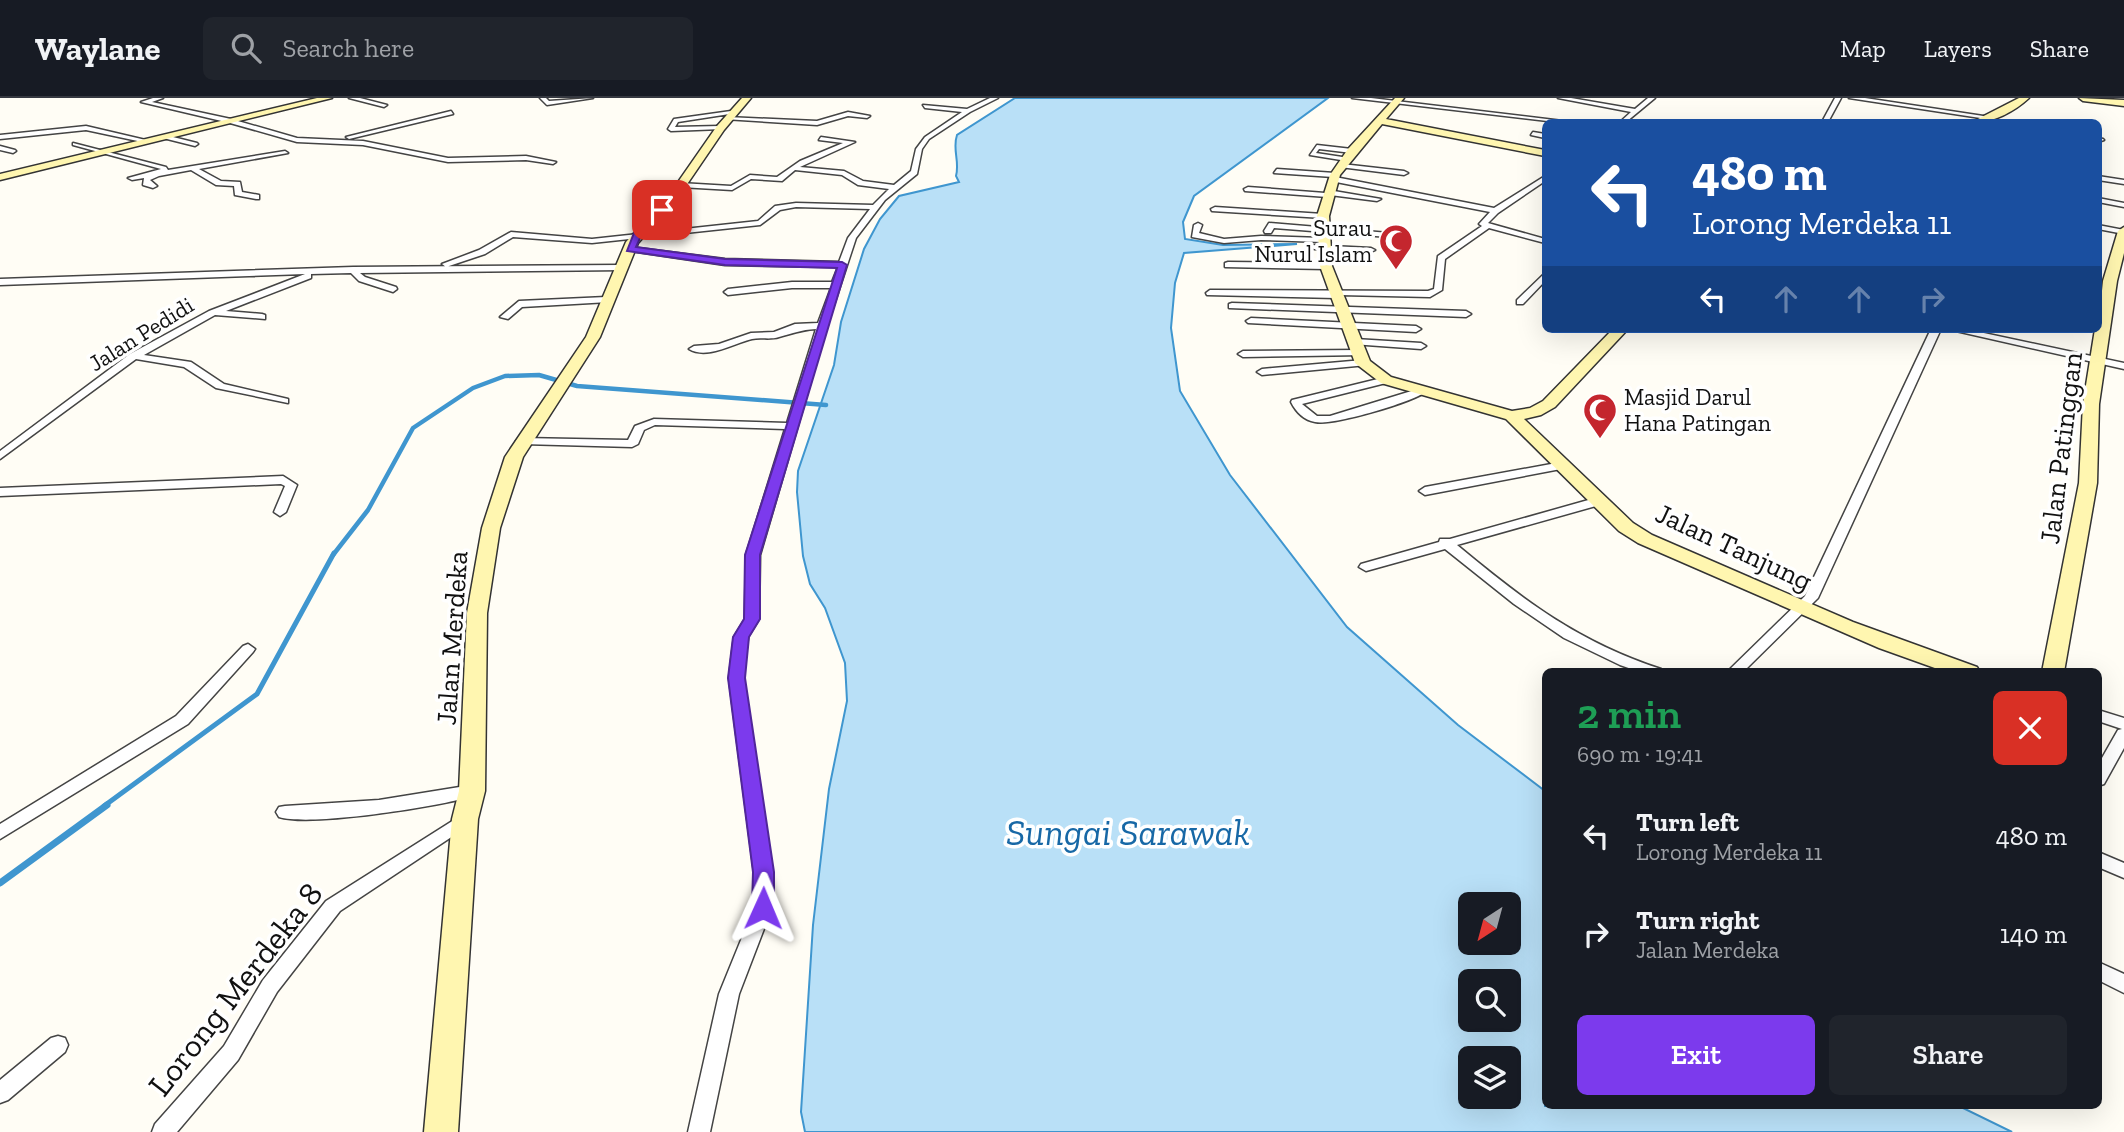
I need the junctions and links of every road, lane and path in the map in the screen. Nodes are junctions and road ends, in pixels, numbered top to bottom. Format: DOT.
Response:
graph roads {
  1 [pos="38,98"];
  2 [pos="160,98"];
  3 [pos="328,98"];
  4 [pos="352,98"];
  5 [pos="543,98"];
  6 [pos="590,98"];
  7 [pos="747,98"];
  8 [pos="975,98"];
  9 [pos="1355,98"];
  10 [pos="1473,98"];
  11 [pos="1562,98"];
  12 [pos="1651,98"];
  13 [pos="1838,98"];
  14 [pos="1852,98"];
  15 [pos="2025,98"];
  16 [pos="2083,98"];
  17 [pos="993,99"];
  18 [pos="50,100"];
  19 [pos="1482,102"];
  20 [pos="1396,103"];
  21 [pos="2124,103"];
  22 [pos="384,106"];
  23 [pos="925,106"];
  24 [pos="968,111"];
  25 [pos="1635,111"];
  26 [pos="451,113"];
  27 [pos="1445,115"];
  28 [pos="867,116"];
  29 [pos="1542,119"];
  30 [pos="1626,119"];
  31 [pos="1827,119"];
  32 [pos="1972,119"];
  33 [pos="1987,119"];
  34 [pos="728,120"];
  35 [pos="231,121"];
  36 [pos="1381,121"];
  37 [pos="1533,134"];
  38 [pos="18,136"];
  39 [pos="1542,136"];
  40 [pos="0,137"];
  41 [pos="165,137"];
  42 [pos="821,139"];
  43 [pos="147,141"];
  44 [pos="320,142"];
  45 [pos="75,144"];
  46 [pos="195,144"];
  47 [pos="0,146"];
  48 [pos="13,151"];
  49 [pos="104,152"];
  50 [pos="1542,152"];
  51 [pos="285,153"];
  52 [pos="553,162"];
  53 [pos="192,168"];
  54 [pos="790,168"];
  55 [pos="1277,171"];
  56 [pos="160,173"];
  57 [pos="1404,173"];
  58 [pos="1337,175"];
  59 [pos="0,177"];
  60 [pos="132,178"];
  61 [pos="2102,179"];
  62 [pos="1542,180"];
  63 [pos="1271,182"];
  64 [pos="2124,182"];
  65 [pos="680,185"];
  66 [pos="153,186"];
  67 [pos="894,187"];
  68 [pos="1248,190"];
  69 [pos="256,197"];
  70 [pos="1377,199"];
  71 [pos="2102,201"];
  72 [pos="2124,205"];
  73 [pos="873,207"];
  74 [pos="1215,209"];
  75 [pos="1495,211"];
  76 [pos="1198,225"];
  77 [pos="1487,226"];
  78 [pos="2102,228"];
  79 [pos="1268,231"];
  80 [pos="2124,231"];
  81 [pos="1323,233"];
  82 [pos="637,235"];
  83 [pos="1401,236"];
  84 [pos="1542,240"];
  85 [pos="1264,245"];
  86 [pos="630,249"];
  87 [pos="1371,250"];
  88 [pos="2112,258"];
  89 [pos="842,265"];
  90 [pos="1228,265"];
  91 [pos="1326,266"];
  92 [pos="621,268"];
  93 [pos="436,269"];
  94 [pos="353,270"];
  95 [pos="319,272"];
  96 [pos="1542,279"];
  97 [pos="0,282"];
  98 [pos="836,285"];
  99 [pos="393,289"];
  100 [pos="265,292"];
  101 [pos="728,292"];
  102 [pos="1210,293"];
  103 [pos="1336,294"];
  104 [pos="283,297"];
  105 [pos="606,300"];
  106 [pos="1520,302"];
  107 [pos="1232,306"];
  108 [pos="1343,310"];
  109 [pos="212,313"];
  110 [pos="1466,314"];
  111 [pos="262,317"];
  112 [pos="505,317"];
  113 [pos="1251,321"];
  114 [pos="1349,325"];
  115 [pos="822,326"];
  116 [pos="2102,326"];
  117 [pos="1416,329"];
  118 [pos="1616,333"];
  119 [pos="1934,333"];
  120 [pos="1971,333"];
  121 [pos="2101,333"];
  122 [pos="1420,346"];
  123 [pos="694,349"];
  124 [pos="1359,353"];
  125 [pos="1243,355"];
  126 [pos="134,356"];
  127 [pos="2097,360"];
  128 [pos="2124,366"];
  129 [pos="1262,373"];
  130 [pos="1386,380"];
  131 [pos="1422,391"];
  132 [pos="284,401"];
  133 [pos="1512,416"];
  134 [pos="792,424"];
  135 [pos="522,441"];
  136 [pos="0,456"];
  137 [pos="1562,466"];
  138 [pos="1424,491"];
  139 [pos="0,492"];
  140 [pos="1599,501"];
  141 [pos="280,512"];
  142 [pos="1446,542"];
  143 [pos="1366,567"];
  144 [pos="1801,609"];
  145 [pos="248,649"];
  146 [pos="1646,668"];
  147 [pos="1738,668"];
  148 [pos="1956,668"];
  149 [pos="2054,668"];
  150 [pos="2102,716"];
  151 [pos="2124,724"];
  152 [pos="2124,734"];
  153 [pos="2102,773"];
  154 [pos="472,791"];
  155 [pos="285,812"];
  156 [pos="465,819"];
  157 [pos="0,832"];
  158 [pos="2102,861"];
  159 [pos="2124,871"];
  160 [pos="2102,972"];
  161 [pos="2124,984"];
  162 [pos="58,1045"];
  163 [pos="0,1093"];
  164 [pos="163,1132"];
  165 [pos="440,1132"];
  166 [pos="699,1132"];
  1 -- 18 [label="street"];
  2 -- 35 [label="street"];
  3 -- 35 [label="main road"];
  4 -- 22 [label="street"];
  5 -- 6 [label="street"];
  7 -- 34 [label="main road, Jalan Merdeka"];
  8 -- 17 [label="street"];
  9 -- 20 [label="street"];
  10 -- 19 [label="street"];
  11 -- 25 [label="street"];
  12 -- 25 [label="street"];
  13 -- 31 [label="street"];
  14 -- 32 [label="street"];
  15 -- 33 [label="main road"];
  16 -- 21 [label="main road"];
  17 -- 24 [label="street"];
  20 -- 27 [label="street"];
  20 -- 29 [label="street"];
  20 -- 36 [label="main road"];
  23 -- 24 [label="street"];
  24 -- 67 [label="street"];
  25 -- 30 [label="street"];
  26 -- 44 [label="street"];
  28 -- 34 [label="street"];
  34 -- 34 [label="street"];
  34 -- 65 [label="main road, Jalan Merdeka"];
  35 -- 41 [label="main road"];
  35 -- 44 [label="street"];
  36 -- 50 [label="main road"];
  36 -- 58 [label="main road"];
  37 -- 39 [label="street"];
  38 -- 40 [label="street"];
  38 -- 43 [label="street"];
  38 -- 47 [label="street"];
  41 -- 43 [label="main road"];
  41 -- 46 [label="street"];
  42 -- 54 [label="street"];
  43 -- 49 [label="main road"];
  44 -- 52 [label="street"];
  45 -- 49 [label="street"];
  47 -- 48 [label="street"];
  49 -- 56 [label="street"];
  49 -- 59 [label="main road"];
  51 -- 53 [label="street"];
  53 -- 56 [label="street"];
  53 -- 69 [label="street"];
  54 -- 65 [label="street"];
  54 -- 67 [label="street"];
  55 -- 58 [label="street"];
  56 -- 60 [label="street"];
  56 -- 66 [label="street"];
  57 -- 58 [label="street"];
  58 -- 63 [label="street"];
  58 -- 68 [label="street"];
  58 -- 70 [label="street"];
  58 -- 75 [label="street"];
  58 -- 81 [label="main road"];
  61 -- 64 [label="street"];
  62 -- 75 [label="street"];
  65 -- 82 [label="main road, Jalan Merdeka"];
  67 -- 73 [label="street"];
  71 -- 72 [label="street"];
  73 -- 82 [label="street"];
  73 -- 89 [label="street"];
  74 -- 81 [label="street"];
  75 -- 77 [label="street"];
  76 -- 81 [label="street"];
  77 -- 84 [label="street"];
  77 -- 103 [label="street"];
  78 -- 80 [label="street"];
  79 -- 81 [label="street"];
  80 -- 88 [label="main road, Jalan Patinggan"];
  81 -- 83 [label="street"];
  81 -- 85 [label="street"];
  81 -- 87 [label="street"];
  81 -- 91 [label="main road"];
  82 -- 86 [label="main road, Jalan Merdeka"];
  82 -- 93 [label="street"];
  86 -- 89 [label="street"];
  86 -- 92 [label="main road, Jalan Merdeka"];
  88 -- 116 [label="main road, Jalan Patinggan"];
  89 -- 98 [label="street"];
  90 -- 91 [label="street"];
  91 -- 103 [label="main road"];
  92 -- 93 [label="street"];
  92 -- 105 [label="main road, Jalan Merdeka"];
  93 -- 94 [label="street"];
  94 -- 95 [label="street"];
  94 -- 99 [label="street"];
  95 -- 97 [label="street"];
  95 -- 100 [label="street, Jalan Pedidi"];
  96 -- 106 [label="street"];
  98 -- 101 [label="street"];
  98 -- 115 [label="street"];
  100 -- 104 [label="street"];
  100 -- 109 [label="street, Jalan Pedidi"];
  102 -- 103 [label="street"];
  103 -- 108 [label="main road"];
  105 -- 112 [label="street"];
  105 -- 135 [label="main road, Jalan Merdeka"];
  107 -- 108 [label="street"];
  108 -- 110 [label="street"];
  108 -- 114 [label="main road"];
  109 -- 111 [label="street"];
  109 -- 126 [label="street, Jalan Pedidi"];
  113 -- 114 [label="street"];
  114 -- 117 [label="street"];
  114 -- 124 [label="main road"];
  115 -- 123 [label="street"];
  115 -- 134 [label="street"];
  118 -- 133 [label="main road"];
  119 -- 144 [label="street"];
  120 -- 127 [label="street"];
  121 -- 127 [label="main road, Jalan Patinggan"];
  122 -- 124 [label="street"];
  124 -- 125 [label="street"];
  124 -- 129 [label="street"];
  124 -- 130 [label="main road"];
  126 -- 132 [label="street"];
  126 -- 136 [label="street, Jalan Pedidi"];
  127 -- 128 [label="street"];
  127 -- 149 [label="main road, Jalan Patinggan"];
  130 -- 131 [label="main road"];
  130 -- 131 [label="street"];
  131 -- 133 [label="main road"];
  133 -- 137 [label="main road, Jalan Tanjung"];
  134 -- 135 [label="street"];
  134 -- 166 [label="street"];
  135 -- 154 [label="main road, Jalan Merdeka"];
  137 -- 138 [label="street"];
  137 -- 140 [label="main road, Jalan Tanjung"];
  139 -- 141 [label="street"];
  140 -- 142 [label="street"];
  140 -- 144 [label="main road, Jalan Tanjung"];
  142 -- 143 [label="street"];
  142 -- 146 [label="street"];
  144 -- 147 [label="street"];
  144 -- 148 [label="main road, Jalan Tanjung"];
  145 -- 157 [label="street"];
  150 -- 151 [label="street"];
  152 -- 153 [label="street"];
  154 -- 155 [label="street"];
  154 -- 156 [label="main road, Jalan Merdeka"];
  156 -- 164 [label="street, Lorong Merdeka 8"];
  156 -- 165 [label="main road, Jalan Merdeka"];
  158 -- 159 [label="street"];
  160 -- 161 [label="street"];
  162 -- 163 [label="street"];
}
